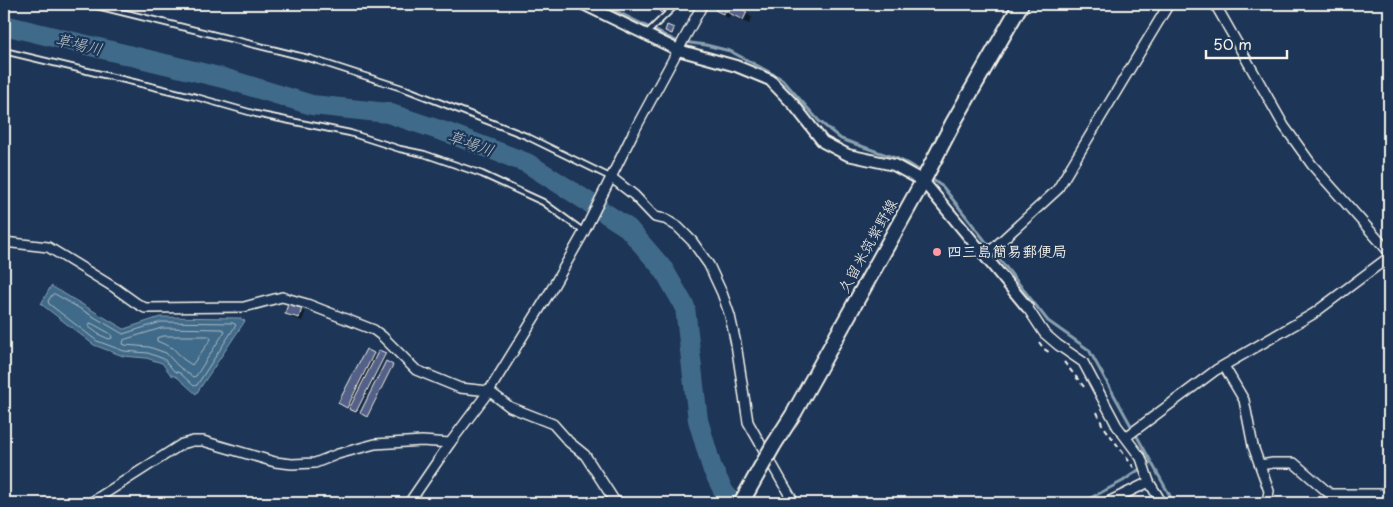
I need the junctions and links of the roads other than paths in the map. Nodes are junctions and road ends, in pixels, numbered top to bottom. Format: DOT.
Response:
graph roads {
  1 [pos="89,4"];
  2 [pos="677,4"];
  3 [pos="703,4"];
  4 [pos="1021,4"];
  5 [pos="1169,4"];
  6 [pos="1215,4"];
  7 [pos="590,5"];
  8 [pos="645,35"];
  9 [pos="678,50"];
  10 [pos="4,51"];
  11 [pos="611,181"];
  12 [pos="923,181"];
  13 [pos="585,230"];
  14 [pos="4,242"];
  15 [pos="1389,252"];
  16 [pos="985,256"];
  17 [pos="1389,257"];
  18 [pos="1027,307"];
  19 [pos="1224,366"];
  20 [pos="489,391"];
  21 [pos="1126,437"];
  22 [pos="450,443"];
  23 [pos="1260,465"];
  24 [pos="1149,482"];
  25 [pos="1389,497"];
  26 [pos="90,503"];
  27 [pos="409,503"];
  28 [pos="619,503"];
  29 [pos="741,503"];
  30 [pos="794,503"];
  31 [pos="1106,503"];
  32 [pos="1162,503"];
  33 [pos="1267,503"];
  1 -- 11 [label="lane"];
  2 -- 8 [label="lane"];
  3 -- 9 [label="street"];
  4 -- 12 [label="main road, 久留米筑紫野線"];
  5 -- 16 [label="street"];
  6 -- 15 [label="street"];
  7 -- 8 [label="street"];
  8 -- 9 [label="street"];
  9 -- 11 [label="street"];
  9 -- 12 [label="street"];
  10 -- 13 [label="lane"];
  11 -- 13 [label="street"];
  11 -- 30 [label="street"];
  12 -- 16 [label="street"];
  12 -- 29 [label="main road, 久留米筑紫野線, bridge"];
  13 -- 20 [label="street"];
  14 -- 20 [label="street"];
  16 -- 18 [label="street"];
  17 -- 19 [label="street"];
  18 -- 21 [label="street"];
  19 -- 21 [label="street"];
  19 -- 23 [label="street"];
  20 -- 22 [label="street"];
  20 -- 28 [label="street"];
  21 -- 24 [label="street"];
  22 -- 26 [label="street"];
  22 -- 27 [label="street"];
  23 -- 25 [label="street"];
  23 -- 33 [label="street"];
  24 -- 31 [label="street"];
  24 -- 32 [label="street"];
}
